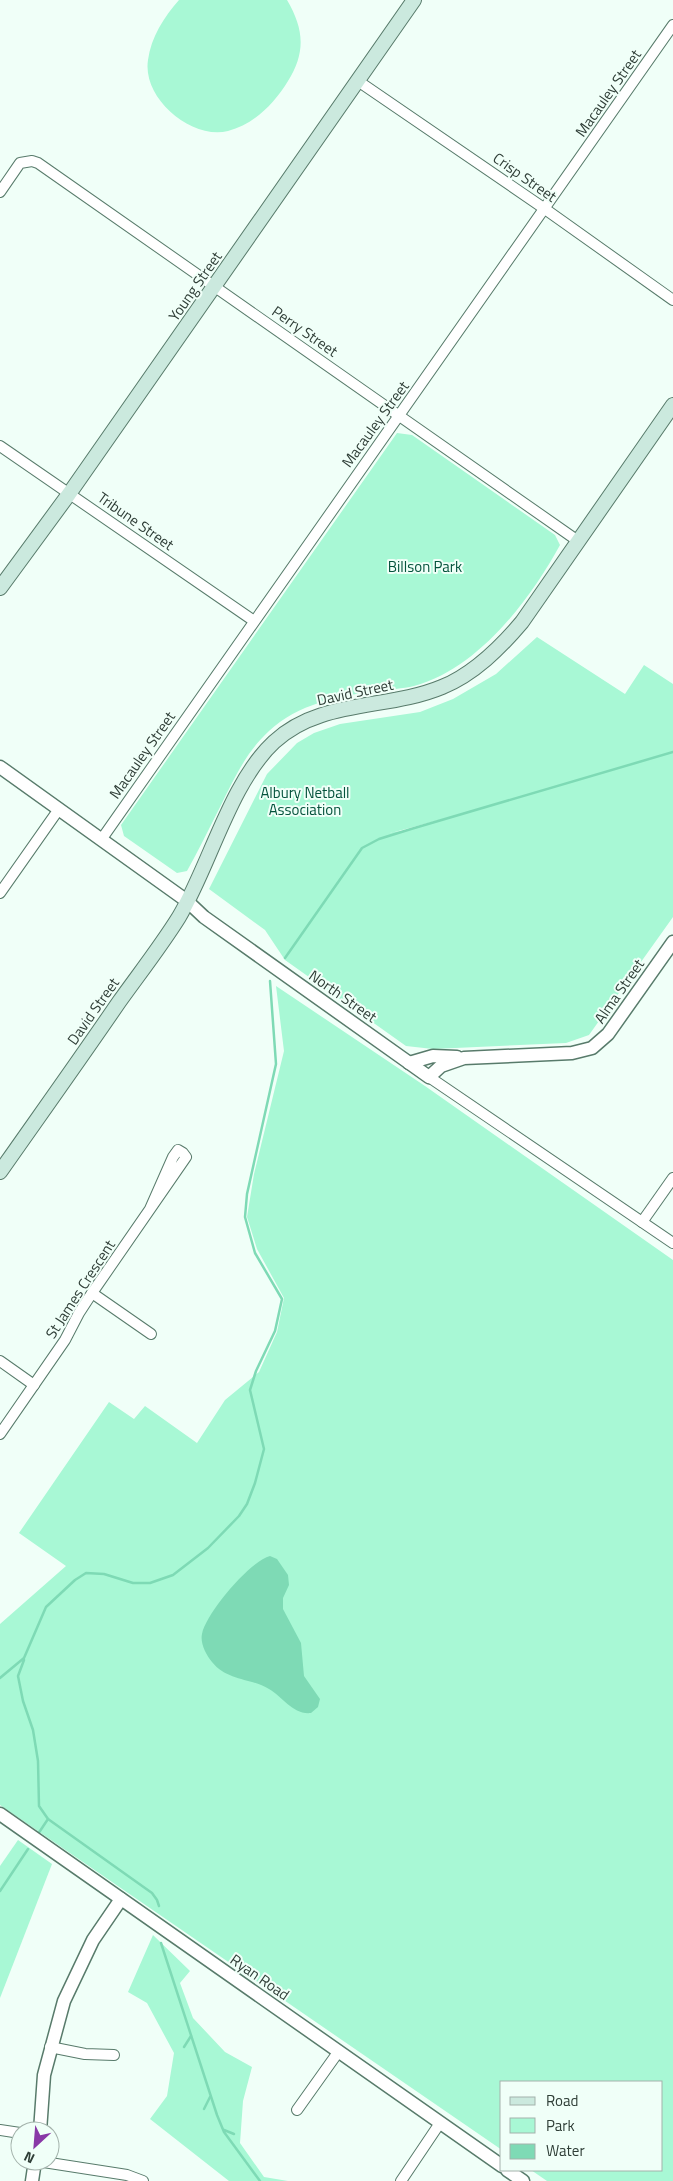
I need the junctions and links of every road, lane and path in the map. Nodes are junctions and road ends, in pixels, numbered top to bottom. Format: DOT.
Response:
graph roads {
  1 [pos="414,0"];
  2 [pos="673,25"];
  3 [pos="358,81"];
  4 [pos="0,192"];
  5 [pos="545,209"];
  6 [pos="214,286"];
  7 [pos="673,300"];
  8 [pos="673,405"];
  9 [pos="400,415"];
  10 [pos="0,446"];
  11 [pos="69,494"];
  12 [pos="578,541"];
  13 [pos="0,588"];
  14 [pos="254,622"];
  15 [pos="0,767"];
  16 [pos="59,809"];
  17 [pos="101,840"];
  18 [pos="0,893"];
  19 [pos="187,901"];
  20 [pos="673,942"];
  21 [pos="464,1058"];
  22 [pos="409,1063"];
  23 [pos="429,1077"];
  24 [pos="186,1158"];
  25 [pos="0,1172"];
  26 [pos="673,1178"];
  27 [pos="642,1222"];
  28 [pos="673,1243"];
  29 [pos="92,1293"];
  30 [pos="151,1334"];
  31 [pos="0,1361"];
  32 [pos="34,1385"];
  33 [pos="0,1434"];
  34 [pos="0,1814"];
  35 [pos="121,1899"];
  36 [pos="50,2047"];
  37 [pos="338,2051"];
  38 [pos="114,2055"];
  39 [pos="297,2110"];
  40 [pos="41,2121"];
  41 [pos="440,2123"];
  42 [pos="60,2165"];
  43 [pos="500,2165"];
  44 [pos="507,2171"];
  45 [pos="143,2181"];
  46 [pos="401,2181"];
  47 [pos="522,2181"];
  1 -- 3 [label="main road, Young Street"];
  2 -- 5 [label="street, Macauley Street"];
  3 -- 5 [label="street, Crisp Street"];
  3 -- 6 [label="main road, Young Street"];
  4 -- 6 [label="street, Perry Street"];
  5 -- 7 [label="street, Crisp Street"];
  5 -- 9 [label="street, Macauley Street"];
  6 -- 9 [label="street, Perry Street"];
  6 -- 11 [label="main road, Young Street"];
  8 -- 12 [label="main road, David Street"];
  9 -- 12 [label="street, Perry Street"];
  9 -- 14 [label="street, Macauley Street"];
  10 -- 11 [label="street, Tribune Street"];
  11 -- 13 [label="main road, Young Street"];
  11 -- 14 [label="street, Tribune Street"];
  12 -- 19 [label="main road, David Street"];
  14 -- 17 [label="street, Macauley Street"];
  15 -- 16 [label="street, North Street"];
  16 -- 17 [label="street, North Street"];
  16 -- 18 [label="street"];
  17 -- 19 [label="street, North Street"];
  19 -- 22 [label="street, North Street"];
  19 -- 25 [label="main road, David Street"];
  20 -- 21 [label="street, Alma Street"];
  21 -- 22 [label="street, Alma Street"];
  21 -- 23 [label="street, Alma Street"];
  22 -- 23 [label="street, North Street"];
  23 -- 27 [label="street, North Street"];
  24 -- 29 [label="street, St James Crescent"];
  26 -- 27 [label="street"];
  27 -- 28 [label="street, North Street"];
  29 -- 30 [label="street"];
  29 -- 32 [label="street, St James Crescent"];
  31 -- 32 [label="street"];
  32 -- 33 [label="street, St James Crescent"];
  34 -- 35 [label="street, Ryan Road"];
  35 -- 36 [label="street"];
  35 -- 37 [label="street, Ryan Road"];
  36 -- 38 [label="street"];
  36 -- 40 [label="street"];
  37 -- 39 [label="street"];
  37 -- 41 [label="street, Ryan Road"];
  41 -- 43 [label="street, Ryan Road"];
  41 -- 46 [label="street"];
  42 -- 45 [label="street"];
  44 -- 47 [label="street"];
}
